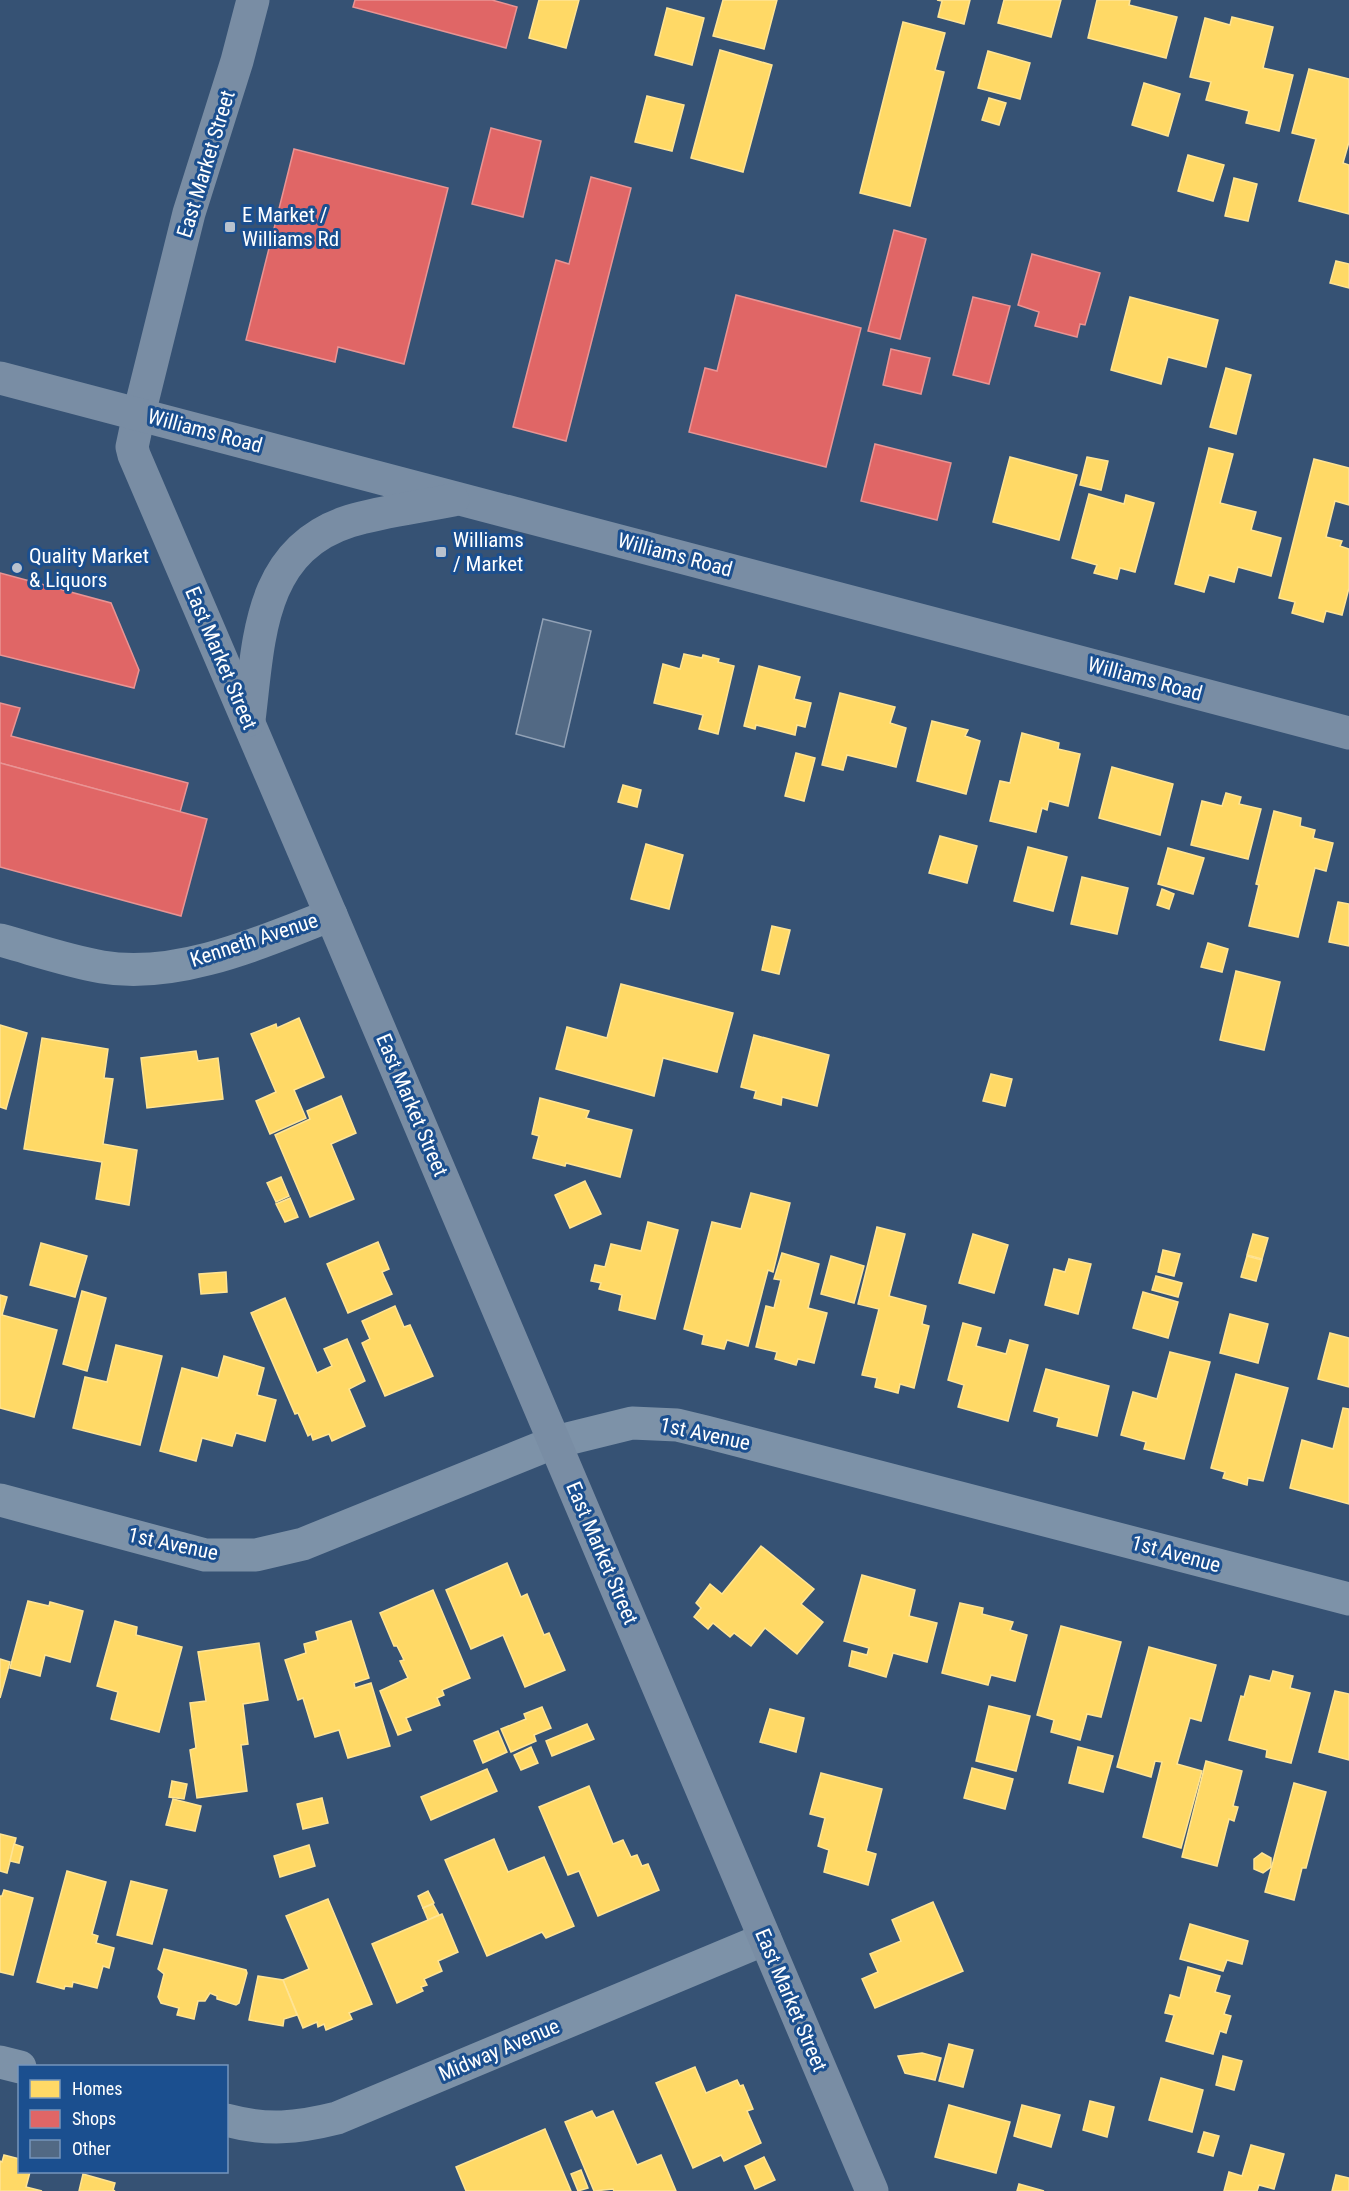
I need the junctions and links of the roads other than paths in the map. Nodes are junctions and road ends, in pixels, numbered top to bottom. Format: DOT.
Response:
graph roads {
  1 [pos="253,0"];
  2 [pos="0,378"];
  3 [pos="139,414"];
  4 [pos="460,499"];
  5 [pos="249,722"];
  6 [pos="1349,733"];
  7 [pos="331,915"];
  8 [pos="0,940"];
  9 [pos="555,1442"];
  10 [pos="0,1500"];
  11 [pos="1349,1599"];
  12 [pos="765,1939"];
  13 [pos="0,2062"];
  14 [pos="18,2066"];
  15 [pos="228,2120"];
  16 [pos="872,2191"];
  1 -- 3 [label="main road, East Market Street"];
  2 -- 3 [label="main road, Williams Road"];
  3 -- 4 [label="main road, Williams Road"];
  3 -- 5 [label="main road, East Market Street"];
  4 -- 5 [label="main road"];
  4 -- 6 [label="main road, Williams Road"];
  5 -- 7 [label="main road, East Market Street"];
  7 -- 8 [label="street, Kenneth Avenue"];
  7 -- 9 [label="main road, East Market Street"];
  9 -- 10 [label="street, 1st Avenue"];
  9 -- 11 [label="street, 1st Avenue"];
  9 -- 12 [label="main road, East Market Street"];
  12 -- 15 [label="street, Midway Avenue"];
  12 -- 16 [label="main road, East Market Street"];
  13 -- 14 [label="street"];
}
